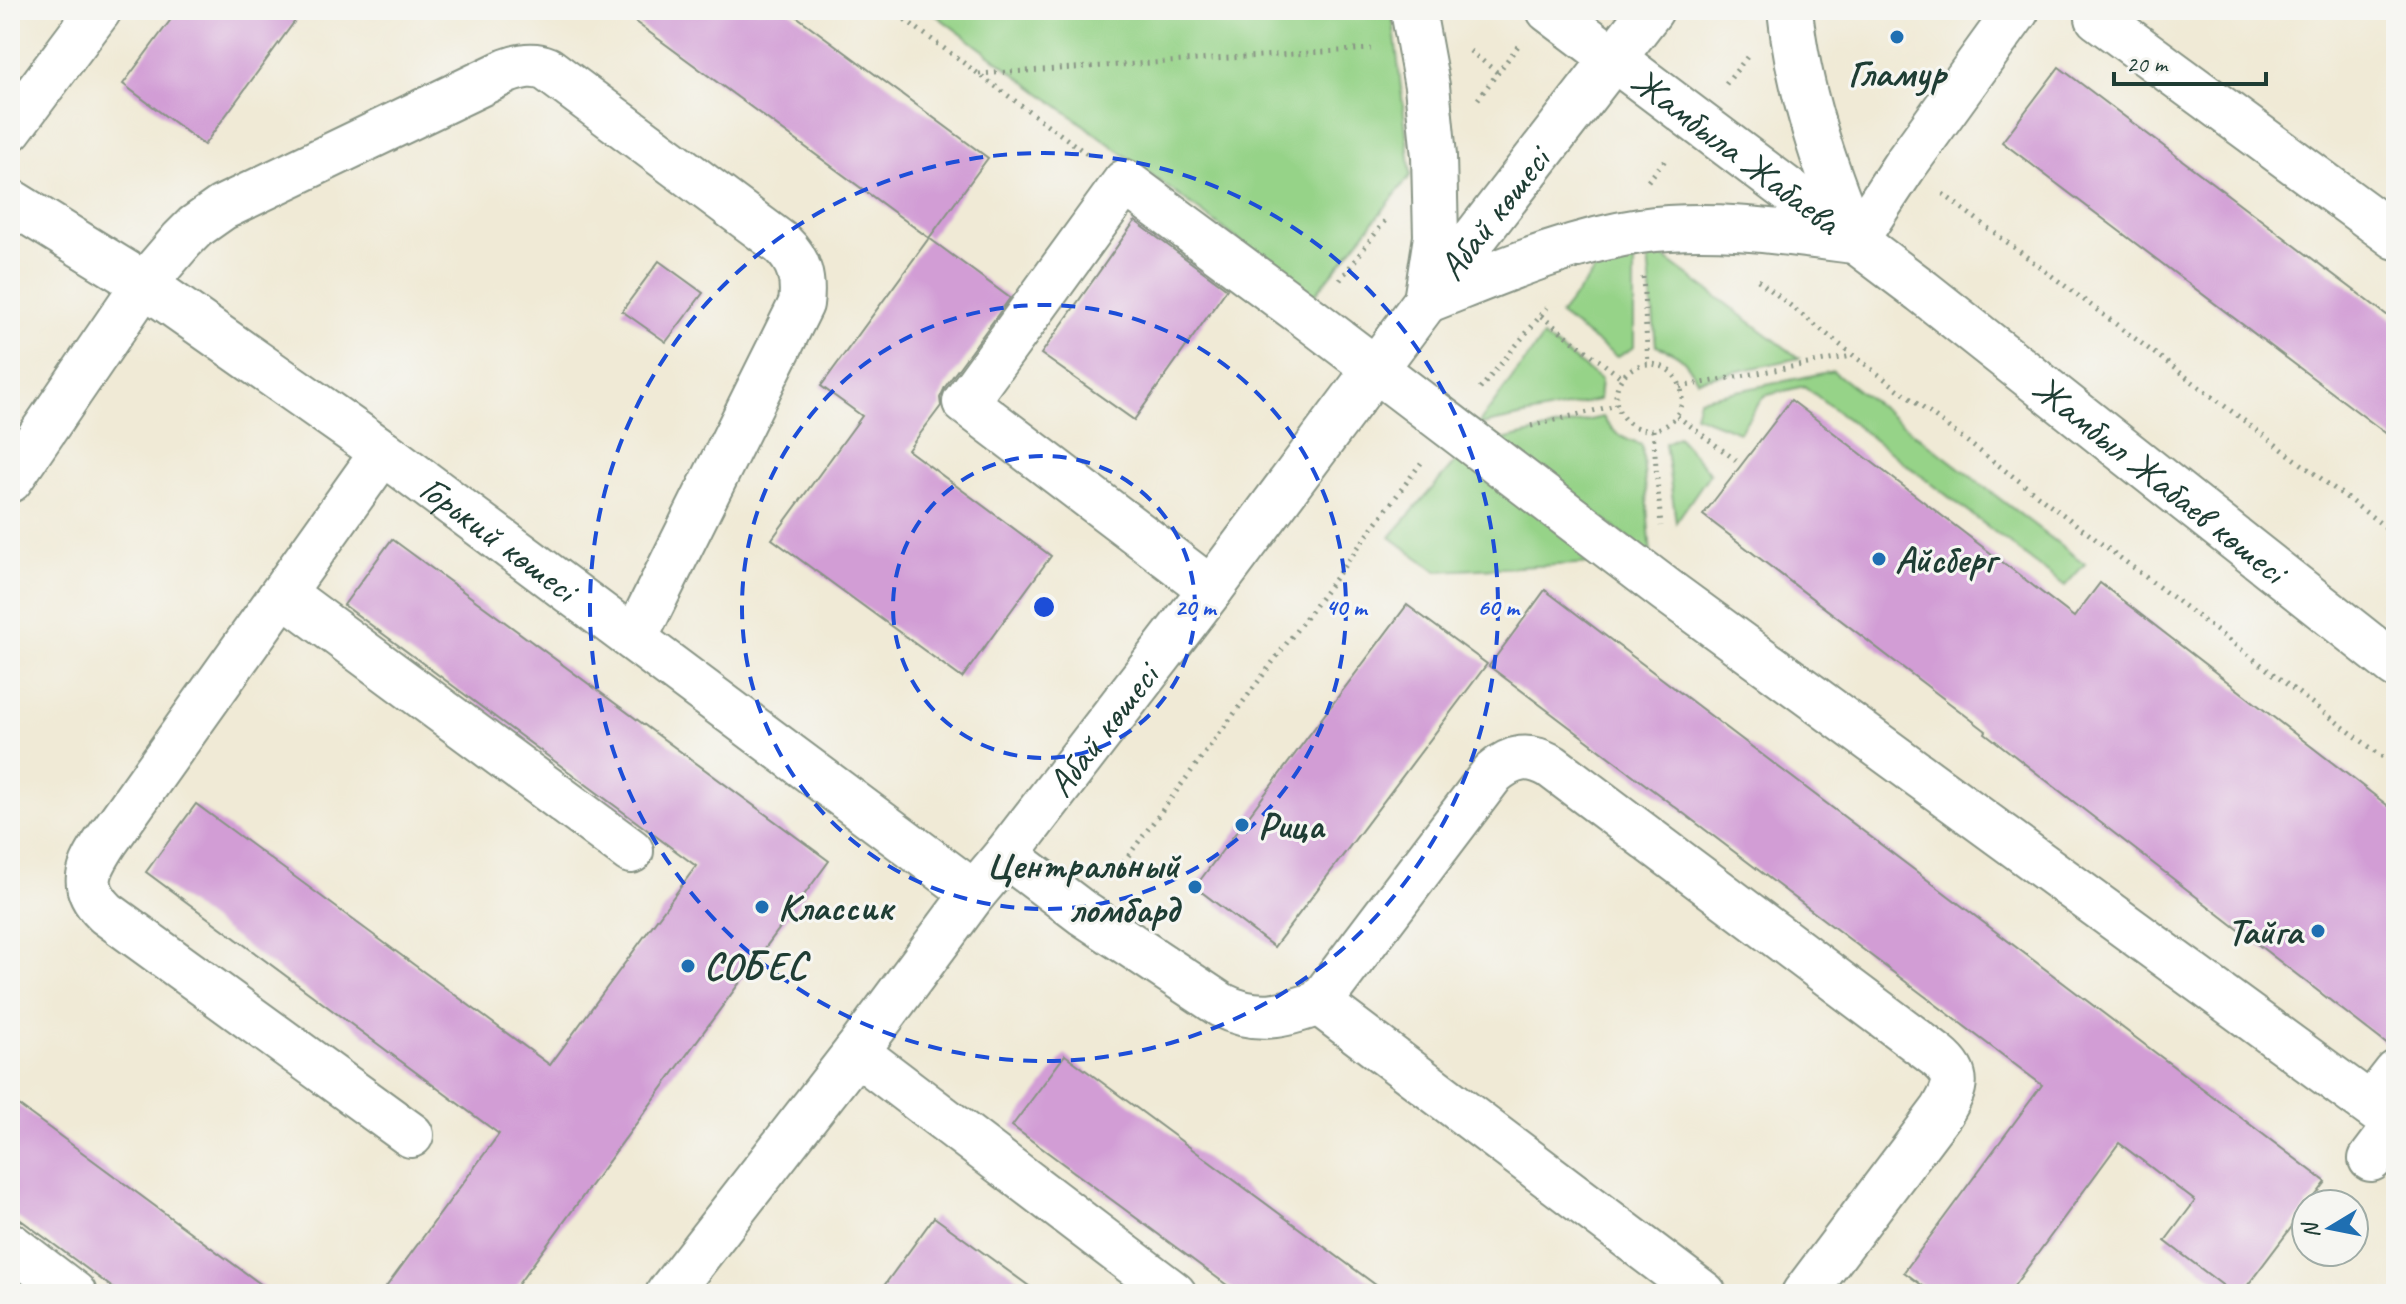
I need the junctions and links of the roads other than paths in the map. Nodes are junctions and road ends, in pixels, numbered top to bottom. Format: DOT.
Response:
graph roads {
  1 [pos="99,10"];
  2 [pos="1549,10"];
  3 [pos="1651,10"];
  4 [pos="1790,10"];
  5 [pos="2017,10"];
  6 [pos="2098,18"];
  7 [pos="1416,28"];
  8 [pos="1614,59"];
  9 [pos="10,129"];
  10 [pos="10,201"];
  11 [pos="2396,237"];
  12 [pos="1855,241"];
  13 [pos="144,284"];
  14 [pos="1922,291"];
  15 [pos="1426,301"];
  16 [pos="1374,369"];
  17 [pos="383,452"];
  18 [pos="10,480"];
  19 [pos="1211,589"];
  20 [pos="284,594"];
  21 [pos="635,638"];
  22 [pos="2396,666"];
  23 [pos="631,851"];
  24 [pos="1006,855"];
  25 [pos="974,893"];
  26 [pos="1319,1003"];
  27 [pos="856,1052"];
  28 [pos="2386,1117"];
  29 [pos="411,1135"];
  30 [pos="10,1245"];
  31 [pos="74,1294"];
  32 [pos="668,1294"];
  33 [pos="1174,1294"];
  34 [pos="1704,1294"];
  35 [pos="1804,1294"];
  1 -- 9 [label="street"];
  2 -- 8 [label="street, Жамбыла Жабаева"];
  3 -- 8 [label="street, Абай көшесі"];
  4 -- 12 [label="street"];
  5 -- 12 [label="street"];
  6 -- 11 [label="street"];
  7 -- 15 [label="street"];
  8 -- 12 [label="street, Жамбыла Жабаева"];
  8 -- 15 [label="street, Абай көшесі"];
  10 -- 13 [label="street, Горький көшесі"];
  12 -- 14 [label="street, Жамбыла Жабаева"];
  12 -- 15 [label="street"];
  13 -- 17 [label="street, Горький көшесі"];
  13 -- 18 [label="street"];
  13 -- 21 [label="street"];
  14 -- 22 [label="street, Жамбыл Жабаев көшесі"];
  15 -- 16 [label="street, Абай көшесі"];
  16 -- 19 [label="street, Абай көшесі"];
  16 -- 19 [label="street"];
  16 -- 28 [label="street"];
  17 -- 20 [label="street"];
  17 -- 21 [label="street, Горький көшесі"];
  19 -- 24 [label="street, Абай көшесі"];
  20 -- 23 [label="street"];
  20 -- 29 [label="street"];
  21 -- 25 [label="street, Горький көшесі"];
  24 -- 25 [label="street, Абай көшесі"];
  24 -- 26 [label="street"];
  25 -- 27 [label="street, Абай көшесі"];
  26 -- 34 [label="street"];
  26 -- 35 [label="street"];
  27 -- 32 [label="street, Абай көшесі"];
  27 -- 33 [label="street"];
  30 -- 31 [label="street"];
}
